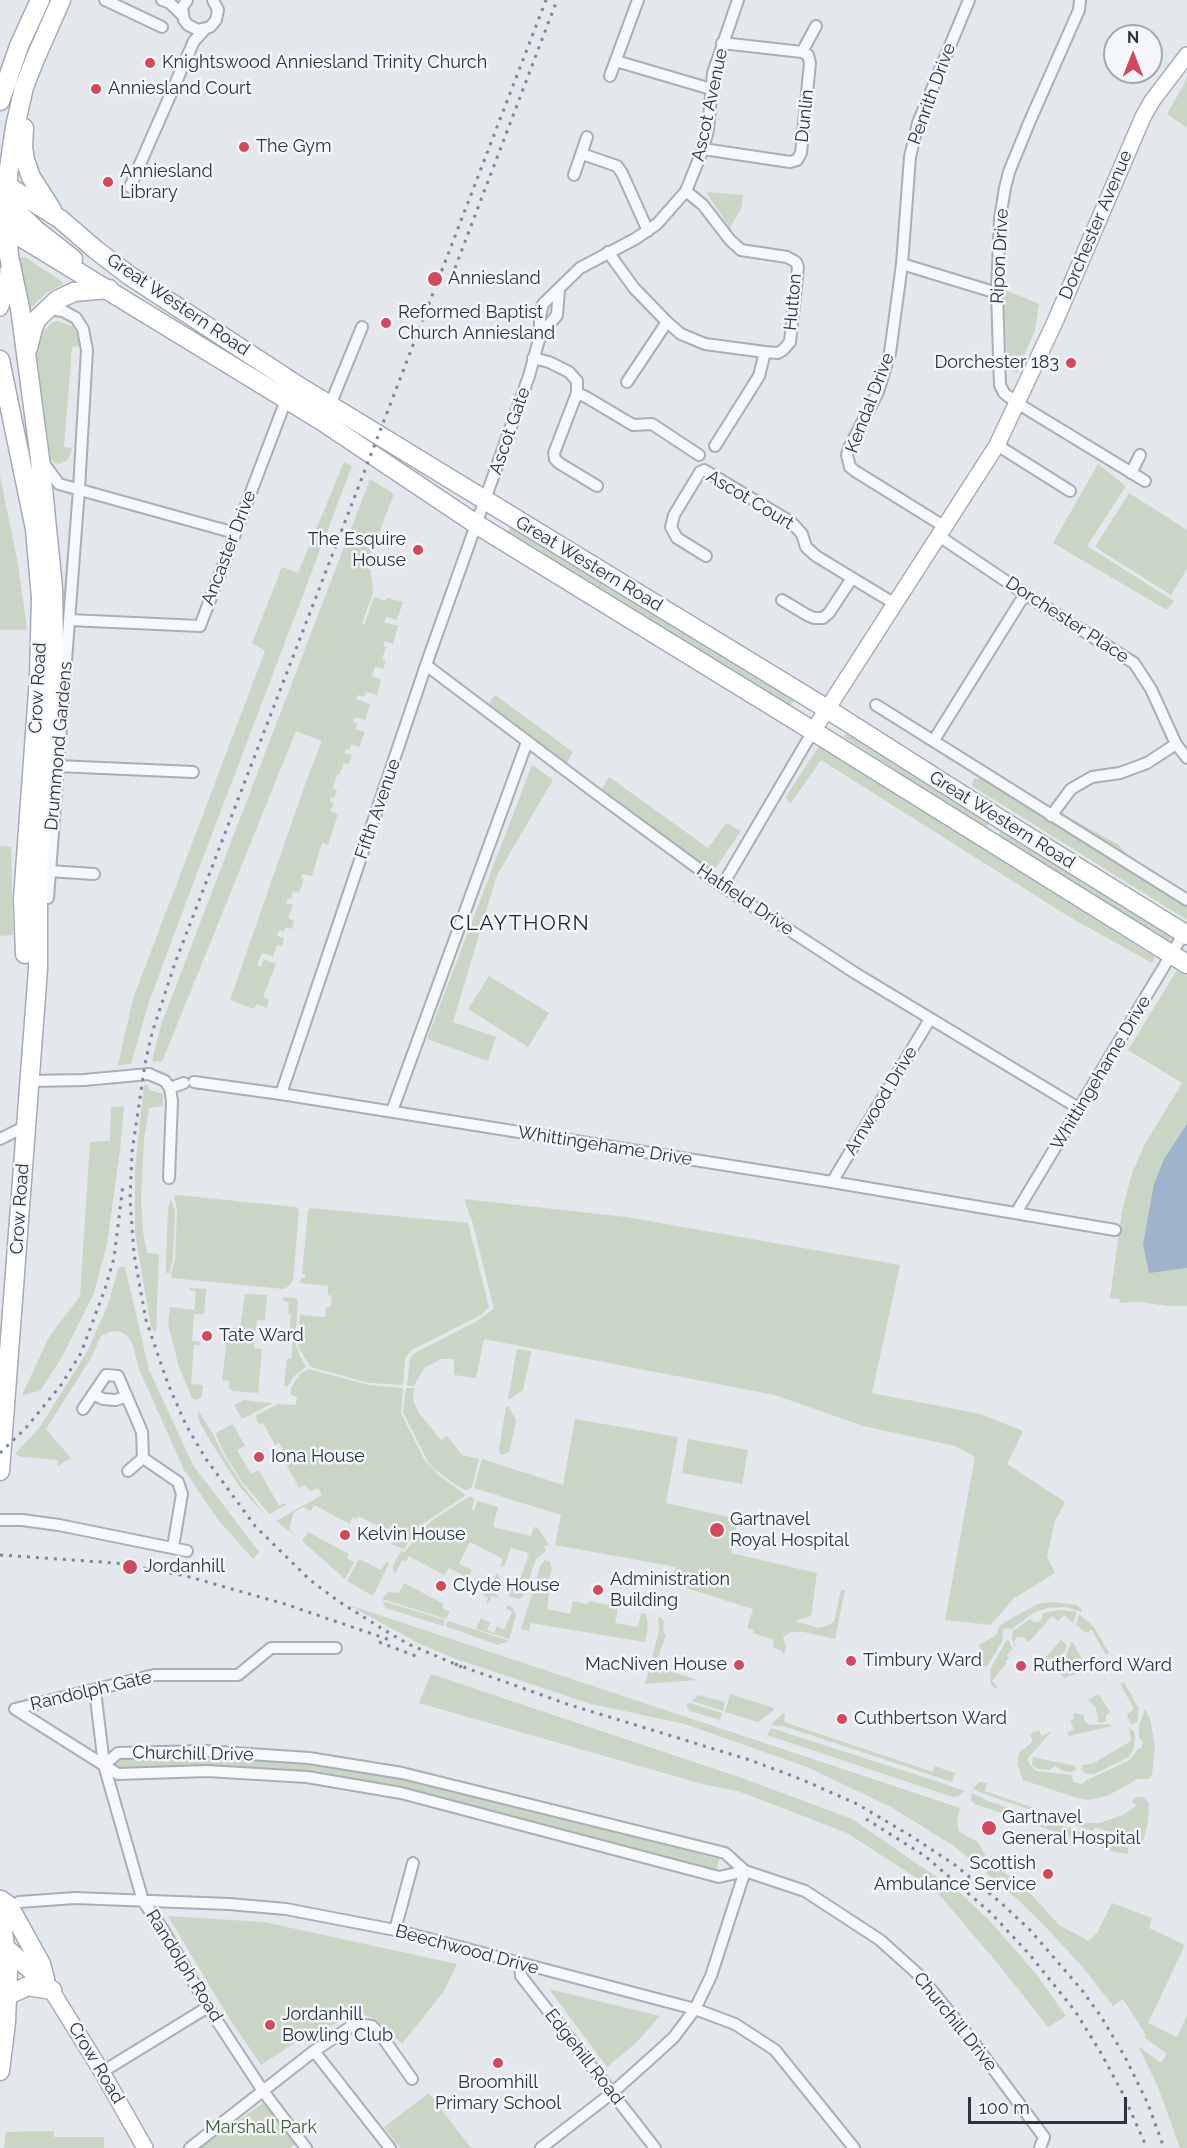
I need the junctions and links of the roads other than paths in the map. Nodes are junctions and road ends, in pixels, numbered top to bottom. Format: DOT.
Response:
graph roads {
  1 [pos="40,0"];
  2 [pos="61,0"];
  3 [pos="105,0"];
  4 [pos="187,0"];
  5 [pos="213,0"];
  6 [pos="638,0"];
  7 [pos="738,0"];
  8 [pos="969,0"];
  9 [pos="170,1"];
  10 [pos="1079,5"];
  11 [pos="182,15"];
  12 [pos="188,25"];
  13 [pos="816,26"];
  14 [pos="162,27"];
  15 [pos="204,29"];
  16 [pos="194,41"];
  17 [pos="722,44"];
  18 [pos="802,52"];
  19 [pos="1187,55"];
  20 [pos="616,61"];
  21 [pos="29,73"];
  22 [pos="610,76"];
  23 [pos="2,87"];
  24 [pos="711,89"];
  25 [pos="0,101"];
  26 [pos="587,137"];
  27 [pos="704,149"];
  28 [pos="582,154"];
  29 [pos="574,175"];
  30 [pos="130,188"];
  31 [pos="687,191"];
  32 [pos="3,205"];
  33 [pos="60,219"];
  34 [pos="648,231"];
  35 [pos="608,252"];
  36 [pos="9,256"];
  37 [pos="902,264"];
  38 [pos="109,289"];
  39 [pos="559,289"];
  40 [pos="997,293"];
  41 [pos="0,308"];
  42 [pos="47,309"];
  43 [pos="667,322"];
  44 [pos="362,327"];
  45 [pos="540,336"];
  46 [pos="765,352"];
  47 [pos="533,358"];
  48 [pos="0,360"];
  49 [pos="26,360"];
  50 [pos="627,382"];
  51 [pos="3,387"];
  52 [pos="300,387"];
  53 [pos="577,393"];
  54 [pos="286,400"];
  55 [pos="1017,403"];
  56 [pos="331,405"];
  57 [pos="322,421"];
  58 [pos="997,445"];
  59 [pos="715,446"];
  60 [pos="699,455"];
  61 [pos="1140,455"];
  62 [pos="40,459"];
  63 [pos="1131,473"];
  64 [pos="1145,481"];
  65 [pos="597,486"];
  66 [pos="79,489"];
  67 [pos="1070,491"];
  68 [pos="486,501"];
  69 [pos="477,524"];
  70 [pos="942,531"];
  71 [pos="235,533"];
  72 [pos="706,556"];
  73 [pos="852,578"];
  74 [pos="1025,594"];
  75 [pos="782,600"];
  76 [pos="895,603"];
  77 [pos="69,620"];
  78 [pos="426,665"];
  79 [pos="876,705"];
  80 [pos="827,709"];
  81 [pos="813,731"];
  82 [pos="934,741"];
  83 [pos="527,742"];
  84 [pos="1176,744"];
  85 [pos="1187,758"];
  86 [pos="57,766"];
  87 [pos="193,772"];
  88 [pos="1051,816"];
  89 [pos="1000,819"];
  90 [pos="987,841"];
  91 [pos="49,871"];
  92 [pos="94,874"];
  93 [pos="722,886"];
  94 [pos="48,898"];
  95 [pos="1187,900"];
  96 [pos="1186,934"];
  97 [pos="1179,960"];
  98 [pos="33,1018"];
  99 [pos="930,1019"];
  100 [pos="30,1081"];
  101 [pos="170,1088"];
  102 [pos="281,1094"];
  103 [pos="1080,1109"];
  104 [pos="392,1112"];
  105 [pos="26,1126"];
  106 [pos="0,1140"];
  107 [pos="24,1152"];
  108 [pos="169,1178"];
  109 [pos="832,1182"];
  110 [pos="1016,1213"];
  111 [pos="1114,1230"];
  112 [pos="93,1394"];
  113 [pos="127,1396"];
  114 [pos="83,1409"];
  115 [pos="2,1413"];
  116 [pos="1,1439"];
  117 [pos="143,1458"];
  118 [pos="0,1471"];
  119 [pos="128,1471"];
  120 [pos="0,1520"];
  121 [pos="173,1547"];
  122 [pos="187,1551"];
  123 [pos="336,1648"];
  124 [pos="94,1690"];
  125 [pos="105,1765"];
  126 [pos="413,1863"];
  127 [pos="745,1871"];
  128 [pos="143,1901"];
  129 [pos="6,1909"];
  130 [pos="395,1930"];
  131 [pos="3,1946"];
  132 [pos="520,1964"];
  133 [pos="48,1985"];
  134 [pos="8,1995"];
  135 [pos="208,2007"];
  136 [pos="694,2009"];
  137 [pos="314,2051"];
  138 [pos="0,2071"];
  139 [pos="102,2072"];
  140 [pos="412,2079"];
  141 [pos="263,2091"];
  142 [pos="612,2093"];
  143 [pos="145,2148"];
  144 [pos="190,2148"];
  145 [pos="306,2148"];
  146 [pos="390,2148"];
  147 [pos="541,2148"];
  148 [pos="655,2148"];
  149 [pos="854,2148"];
  150 [pos="1040,2148"];
  1 -- 23 [label="main road"];
  2 -- 21 [label="main road"];
  3 -- 14 [label="street"];
  4 -- 11 [label="street"];
  5 -- 15 [label="street"];
  6 -- 20 [label="street"];
  7 -- 17 [label="street, Ascot Avenue"];
  8 -- 37 [label="street, Penrith Drive"];
  9 -- 11 [label="street"];
  10 -- 40 [label="street, Ripon Drive"];
  11 -- 12 [label="street"];
  12 -- 15 [label="street"];
  12 -- 16 [label="street"];
  13 -- 18 [label="street"];
  15 -- 16 [label="street"];
  16 -- 30 [label="street"];
  17 -- 18 [label="street"];
  17 -- 24 [label="street, Ascot Avenue"];
  18 -- 27 [label="street, Dunlin"];
  19 -- 55 [label="street, Dorchester Avenue"];
  20 -- 22 [label="street"];
  20 -- 24 [label="street"];
  21 -- 32 [label="main road, Crow Road"];
  21 -- 33 [label="main road"];
  23 -- 25 [label="main road"];
  24 -- 27 [label="street, Ascot Avenue"];
  26 -- 28 [label="street"];
  27 -- 31 [label="street, Ascot Avenue"];
  28 -- 29 [label="street"];
  28 -- 34 [label="street"];
  31 -- 34 [label="street, Ascot Avenue"];
  31 -- 46 [label="street, Hutton"];
  32 -- 33 [label="main road, Great Western Road"];
  32 -- 36 [label="main road, Crow Road"];
  32 -- 38 [label="main road"];
  32 -- 38 [label="main road, Great Western Road"];
  33 -- 52 [label="main road, Great Western Road"];
  34 -- 35 [label="street, Ascot Avenue"];
  35 -- 39 [label="street, Ascot Avenue"];
  35 -- 43 [label="street, Hutton"];
  36 -- 41 [label="street"];
  36 -- 49 [label="main road, Crow Road"];
  37 -- 40 [label="street"];
  37 -- 70 [label="street, Kendal Drive"];
  38 -- 42 [label="main road"];
  38 -- 54 [label="main road, Great Western Road"];
  39 -- 45 [label="street"];
  39 -- 45 [label="street, Ascot Avenue"];
  40 -- 55 [label="street, Ripon Drive"];
  42 -- 49 [label="main road"];
  42 -- 66 [label="street"];
  43 -- 46 [label="street, Hutton"];
  43 -- 50 [label="street"];
  44 -- 56 [label="street"];
  45 -- 47 [label="street, Ascot Gate"];
  46 -- 59 [label="street, Hutton"];
  47 -- 53 [label="street"];
  47 -- 68 [label="street, Ascot Gate"];
  48 -- 51 [label="main road, Crow Road"];
  49 -- 62 [label="main road, Crow Road"];
  51 -- 98 [label="main road, Crow Road"];
  52 -- 54 [label="street, Ancaster Drive"];
  52 -- 56 [label="main road, Great Western Road"];
  53 -- 60 [label="street, Ascot Court"];
  53 -- 65 [label="street"];
  54 -- 57 [label="main road, Great Western Road"];
  54 -- 71 [label="street, Ancaster Drive"];
  55 -- 58 [label="street, Dorchester Avenue"];
  55 -- 63 [label="street"];
  56 -- 57 [label="street"];
  56 -- 68 [label="main road, Great Western Road"];
  57 -- 69 [label="main road, Great Western Road"];
  58 -- 67 [label="street"];
  58 -- 70 [label="street, Dorchester Avenue"];
  61 -- 63 [label="street"];
  62 -- 66 [label="street, Crow Road"];
  62 -- 98 [label="main road, Crow Road"];
  63 -- 64 [label="street"];
  66 -- 71 [label="street, Crow Road"];
  66 -- 77 [label="street"];
  68 -- 69 [label="street, Ascot Gate"];
  68 -- 80 [label="main road, Great Western Road"];
  69 -- 78 [label="street, Fifth Avenue"];
  69 -- 81 [label="main road, Great Western Road"];
  70 -- 74 [label="street, Dorchester Place"];
  70 -- 76 [label="street, Dorchester Avenue"];
  71 -- 77 [label="street, Ancaster Drive"];
  72 -- 73 [label="street, Ascot Court"];
  73 -- 75 [label="street"];
  73 -- 76 [label="street, Ascot Court"];
  74 -- 82 [label="street"];
  74 -- 84 [label="street, Dorchester Place"];
  76 -- 80 [label="street, Dorchester Avenue"];
  77 -- 86 [label="street, Drummond Gardens"];
  78 -- 83 [label="street, Hatfield Drive"];
  78 -- 102 [label="street, Fifth Avenue"];
  79 -- 82 [label="street, Great Western Road"];
  80 -- 81 [label="street, Dorchester Avenue"];
  80 -- 89 [label="main road, Great Western Road"];
  81 -- 90 [label="main road, Great Western Road"];
  81 -- 93 [label="street"];
  82 -- 88 [label="street, Great Western Road"];
  83 -- 93 [label="street, Hatfield Drive"];
  83 -- 104 [label="street"];
  84 -- 85 [label="street, Dorchester Place"];
  84 -- 88 [label="street"];
  86 -- 87 [label="street"];
  86 -- 91 [label="street, Drummond Gardens"];
  88 -- 95 [label="street, Great Western Road"];
  89 -- 90 [label="main road"];
  89 -- 96 [label="main road, Great Western Road"];
  90 -- 97 [label="main road, Great Western Road"];
  91 -- 92 [label="street"];
  91 -- 94 [label="street, Drummond Gardens"];
  93 -- 99 [label="street, Hatfield Drive"];
  96 -- 97 [label="street, Whittingehame Drive"];
  97 -- 103 [label="street, Whittingehame Drive"];
  98 -- 100 [label="main road, Crow Road"];
  99 -- 103 [label="street, Hatfield Drive"];
  99 -- 109 [label="street, Arnwood Drive"];
  100 -- 101 [label="street"];
  100 -- 105 [label="main road, Crow Road"];
  101 -- 102 [label="street, Whittingehame Drive"];
  101 -- 108 [label="street"];
  102 -- 104 [label="street, Whittingehame Drive"];
  103 -- 110 [label="street, Whittingehame Drive"];
  104 -- 109 [label="street, Whittingehame Drive"];
  105 -- 106 [label="street"];
  105 -- 107 [label="main road, Crow Road"];
  106 -- 107 [label="street"];
  107 -- 115 [label="main road, Crow Road"];
  109 -- 110 [label="street, Whittingehame Drive"];
  110 -- 111 [label="street, Whittingehame Drive"];
  112 -- 113 [label="street"];
  112 -- 113 [label="street"];
  112 -- 114 [label="street"];
  113 -- 117 [label="street"];
  115 -- 116 [label="main road, Crow Road"];
  116 -- 118 [label="main road, Crow Road"];
  117 -- 119 [label="street"];
  117 -- 121 [label="street"];
  120 -- 121 [label="street"];
  121 -- 122 [label="street"];
  123 -- 124 [label="street, Randolph Gate"];
  124 -- 125 [label="street, Randolph Road"];
  124 -- 125 [label="street, Randolph Gate"];
  125 -- 127 [label="street, Churchill Drive"];
  125 -- 127 [label="street, Churchill Drive"];
  125 -- 128 [label="street, Randolph Road"];
  126 -- 130 [label="street"];
  127 -- 136 [label="street"];
  127 -- 150 [label="street, Churchill Drive"];
  128 -- 129 [label="street, Beechwood Drive"];
  128 -- 130 [label="street, Beechwood Drive"];
  128 -- 135 [label="street, Randolph Road"];
  129 -- 131 [label="main road"];
  129 -- 133 [label="main road"];
  130 -- 132 [label="street, Beechwood Drive"];
  131 -- 133 [label="main road"];
  131 -- 134 [label="main road"];
  132 -- 136 [label="street, Beechwood Drive"];
  132 -- 142 [label="street, Edgehill Road"];
  133 -- 134 [label="main road"];
  133 -- 139 [label="street, Crow Road"];
  134 -- 138 [label="main road"];
  135 -- 139 [label="street"];
  135 -- 141 [label="street, Randolph Road"];
  136 -- 142 [label="street"];
  136 -- 149 [label="street, Beechwood Drive"];
  137 -- 140 [label="street"];
  137 -- 141 [label="street"];
  137 -- 146 [label="street"];
  139 -- 143 [label="street, Crow Road"];
  141 -- 144 [label="street"];
  141 -- 145 [label="street, Randolph Road"];
  142 -- 147 [label="street"];
  142 -- 148 [label="street, Edgehill Road"];
}
